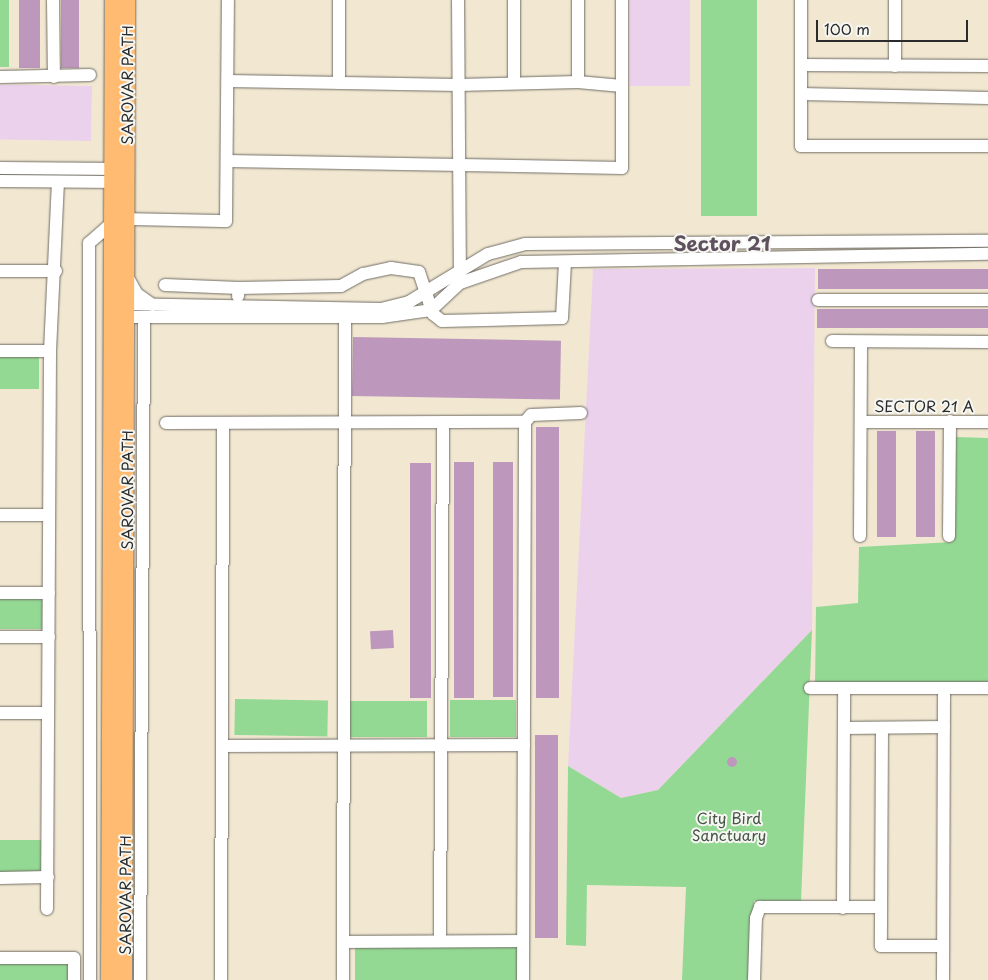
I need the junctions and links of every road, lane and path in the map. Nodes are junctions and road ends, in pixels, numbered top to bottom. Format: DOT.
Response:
graph roads {
  1 [pos="53,0"];
  2 [pos="113,0"];
  3 [pos="127,0"];
  4 [pos="228,0"];
  5 [pos="339,0"];
  6 [pos="458,0"];
  7 [pos="514,0"];
  8 [pos="578,0"];
  9 [pos="622,0"];
  10 [pos="801,0"];
  11 [pos="895,0"];
  12 [pos="801,65"];
  13 [pos="894,66"];
  14 [pos="988,66"];
  15 [pos="90,75"];
  16 [pos="0,77"];
  17 [pos="54,77"];
  18 [pos="228,81"];
  19 [pos="339,82"];
  20 [pos="578,82"];
  21 [pos="514,84"];
  22 [pos="458,85"];
  23 [pos="622,86"];
  24 [pos="801,94"];
  25 [pos="988,98"];
  26 [pos="988,146"];
  27 [pos="227,161"];
  28 [pos="459,167"];
  29 [pos="0,168"];
  30 [pos="120,176"];
  31 [pos="0,182"];
  32 [pos="58,182"];
  33 [pos="120,221"];
  34 [pos="988,241"];
  35 [pos="988,254"];
  36 [pos="565,263"];
  37 [pos="0,271"];
  38 [pos="56,271"];
  39 [pos="460,277"];
  40 [pos="128,278"];
  41 [pos="165,285"];
  42 [pos="239,288"];
  43 [pos="424,294"];
  44 [pos="818,300"];
  45 [pos="988,300"];
  46 [pos="431,310"];
  47 [pos="119,311"];
  48 [pos="237,312"];
  49 [pos="345,312"];
  50 [pos="152,314"];
  51 [pos="832,342"];
  52 [pos="861,342"];
  53 [pos="988,342"];
  54 [pos="128,348"];
  55 [pos="0,351"];
  56 [pos="50,351"];
  57 [pos="581,413"];
  58 [pos="345,422"];
  59 [pos="443,422"];
  60 [pos="525,422"];
  61 [pos="861,422"];
  62 [pos="950,422"];
  63 [pos="988,422"];
  64 [pos="166,423"];
  65 [pos="223,423"];
  66 [pos="0,515"];
  67 [pos="50,515"];
  68 [pos="860,536"];
  69 [pos="949,536"];
  70 [pos="0,593"];
  71 [pos="49,593"];
  72 [pos="49,636"];
  73 [pos="0,637"];
  74 [pos="810,688"];
  75 [pos="844,688"];
  76 [pos="944,688"];
  77 [pos="988,688"];
  78 [pos="0,713"];
  79 [pos="48,713"];
  80 [pos="944,727"];
  81 [pos="844,728"];
  82 [pos="882,729"];
  83 [pos="441,745"];
  84 [pos="524,745"];
  85 [pos="222,746"];
  86 [pos="344,746"];
  87 [pos="48,877"];
  88 [pos="0,878"];
  89 [pos="881,907"];
  90 [pos="843,908"];
  91 [pos="48,909"];
  92 [pos="440,941"];
  93 [pos="523,941"];
  94 [pos="343,942"];
  95 [pos="943,946"];
  96 [pos="0,958"];
  97 [pos="74,980"];
  98 [pos="90,980"];
  99 [pos="109,980"];
  100 [pos="124,980"];
  101 [pos="140,980"];
  102 [pos="221,980"];
  103 [pos="343,980"];
  104 [pos="523,980"];
  105 [pos="754,980"];
  106 [pos="943,980"];
  1 -- 17 [label="street"];
  2 -- 30 [label="main road, SAROVAR PATH"];
  3 -- 30 [label="main road, SAROVAR PATH"];
  4 -- 18 [label="street"];
  5 -- 19 [label="street"];
  6 -- 22 [label="street"];
  7 -- 21 [label="street"];
  8 -- 20 [label="street"];
  9 -- 23 [label="street"];
  10 -- 12 [label="street"];
  11 -- 13 [label="street"];
  12 -- 13 [label="street"];
  12 -- 24 [label="street"];
  13 -- 14 [label="street"];
  15 -- 17 [label="street"];
  16 -- 17 [label="street"];
  18 -- 19 [label="street"];
  18 -- 27 [label="street"];
  19 -- 22 [label="street"];
  20 -- 21 [label="street"];
  20 -- 23 [label="street"];
  21 -- 22 [label="street"];
  22 -- 28 [label="street"];
  23 -- 28 [label="street"];
  24 -- 25 [label="street"];
  24 -- 26 [label="street"];
  27 -- 28 [label="street"];
  27 -- 33 [label="street"];
  28 -- 39 [label="street"];
  29 -- 30 [label="street"];
  30 -- 32 [label="street"];
  30 -- 33 [label="main road, SAROVAR PATH"];
  31 -- 32 [label="street"];
  32 -- 38 [label="street"];
  33 -- 40 [label="main road, SAROVAR PATH"];
  33 -- 47 [label="main road, SAROVAR PATH"];
  33 -- 98 [label="street"];
  34 -- 39 [label="street"];
  35 -- 36 [label="street"];
  36 -- 39 [label="street"];
  36 -- 46 [label="street"];
  37 -- 38 [label="street"];
  38 -- 56 [label="street"];
  39 -- 43 [label="street"];
  39 -- 46 [label="street"];
  40 -- 47 [label="main road, SAROVAR PATH"];
  40 -- 50 [label="street"];
  41 -- 42 [label="street"];
  42 -- 43 [label="street"];
  42 -- 48 [label="street"];
  43 -- 46 [label="street"];
  43 -- 49 [label="street"];
  44 -- 45 [label="street"];
  46 -- 49 [label="street"];
  47 -- 50 [label="street"];
  47 -- 54 [label="main road, SAROVAR PATH"];
  47 -- 99 [label="main road, SAROVAR PATH"];
  48 -- 49 [label="street"];
  48 -- 50 [label="street"];
  49 -- 58 [label="street"];
  50 -- 54 [label="street"];
  50 -- 101 [label="street"];
  51 -- 52 [label="street"];
  52 -- 53 [label="street"];
  52 -- 61 [label="street"];
  54 -- 100 [label="main road, SAROVAR PATH"];
  55 -- 56 [label="street"];
  56 -- 67 [label="street"];
  57 -- 60 [label="street"];
  58 -- 59 [label="street"];
  58 -- 65 [label="street"];
  58 -- 86 [label="street"];
  59 -- 60 [label="street"];
  59 -- 83 [label="street"];
  60 -- 84 [label="street"];
  61 -- 62 [label="street, SECTOR 21 A"];
  61 -- 68 [label="street"];
  62 -- 63 [label="street, SECTOR 21 A"];
  62 -- 69 [label="street"];
  64 -- 65 [label="street"];
  65 -- 85 [label="street"];
  66 -- 67 [label="street"];
  67 -- 71 [label="street"];
  70 -- 71 [label="street"];
  71 -- 72 [label="street"];
  72 -- 73 [label="street"];
  72 -- 79 [label="street"];
  74 -- 75 [label="street"];
  75 -- 76 [label="street"];
  75 -- 81 [label="street"];
  76 -- 77 [label="street"];
  76 -- 80 [label="street"];
  78 -- 79 [label="street"];
  79 -- 87 [label="street"];
  80 -- 82 [label="street"];
  80 -- 95 [label="street"];
  81 -- 82 [label="street"];
  81 -- 90 [label="street"];
  82 -- 89 [label="street"];
  83 -- 84 [label="street"];
  83 -- 86 [label="street"];
  83 -- 92 [label="street"];
  84 -- 93 [label="street"];
  85 -- 86 [label="street"];
  85 -- 102 [label="street"];
  86 -- 94 [label="street"];
  87 -- 88 [label="street"];
  87 -- 91 [label="street"];
  89 -- 90 [label="street"];
  89 -- 95 [label="street"];
  90 -- 105 [label="street"];
  92 -- 93 [label="street"];
  92 -- 94 [label="street"];
  93 -- 104 [label="street"];
  94 -- 103 [label="street"];
  95 -- 106 [label="street"];
  96 -- 97 [label="street"];
}
